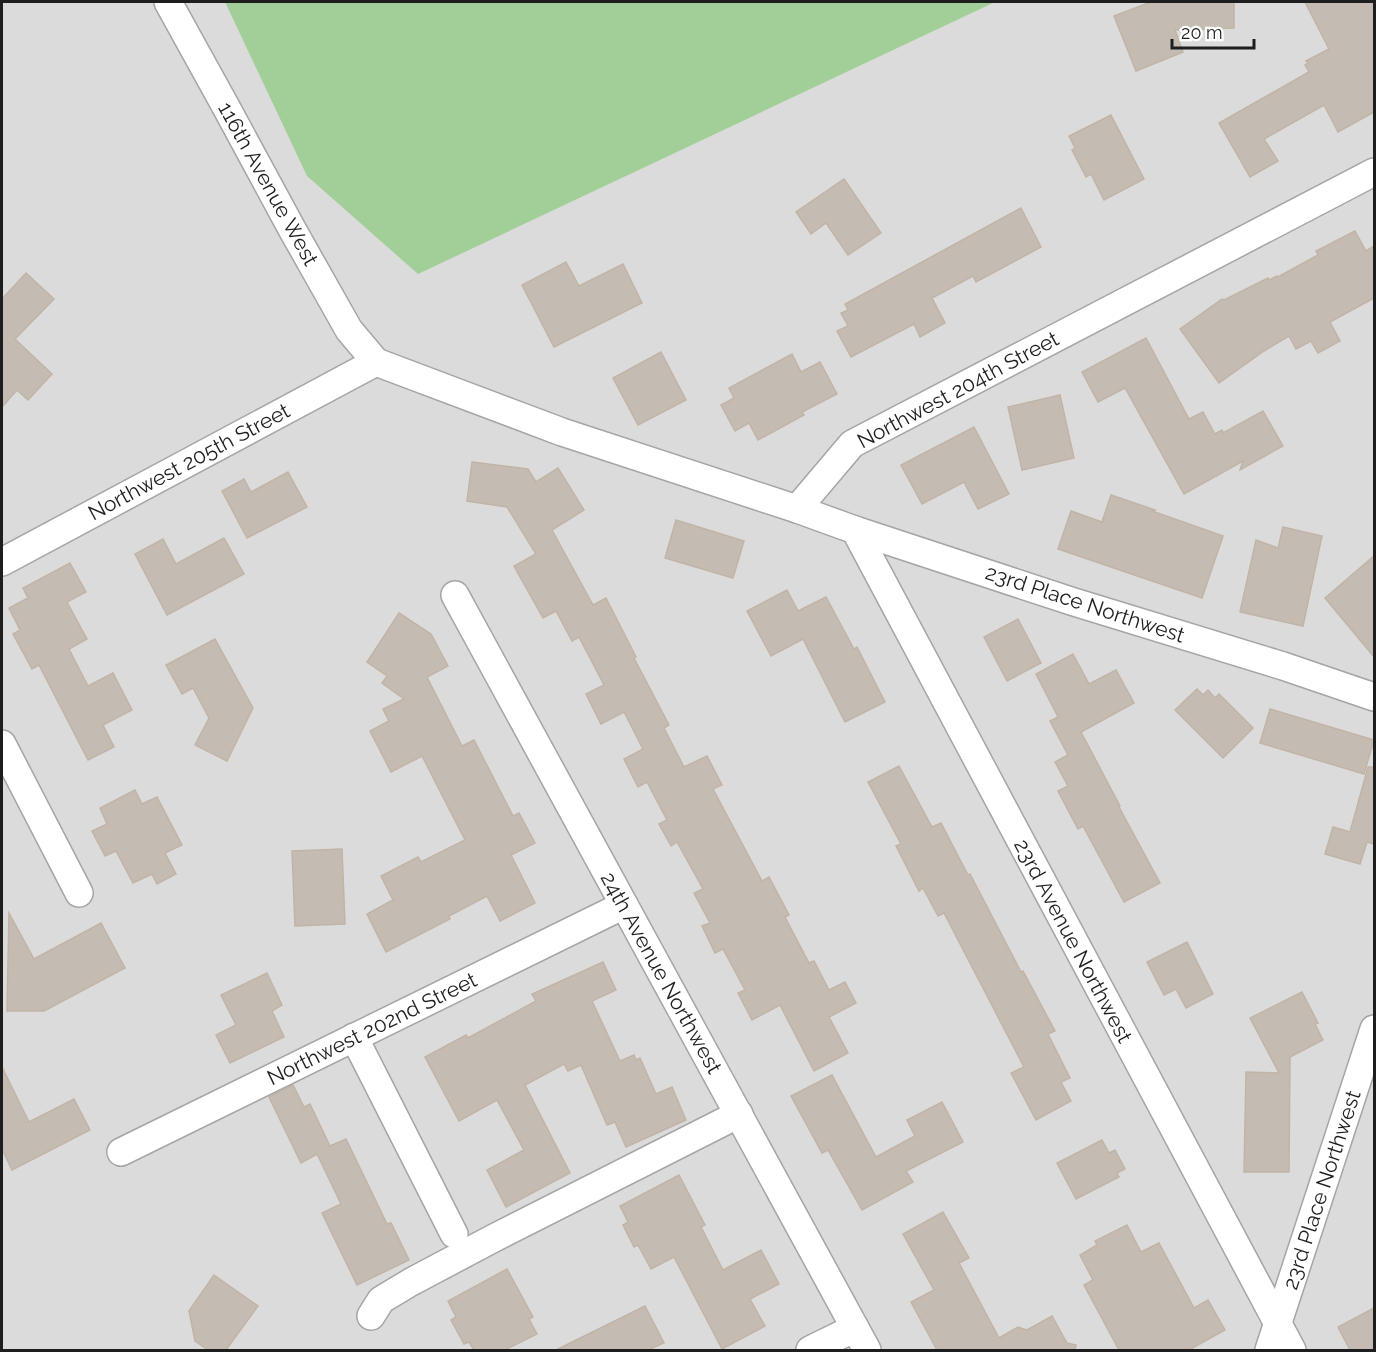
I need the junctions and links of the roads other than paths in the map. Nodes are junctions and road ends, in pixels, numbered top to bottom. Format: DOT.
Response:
graph roads {
  1 [pos="168,2"];
  2 [pos="1374,172"];
  3 [pos="376,362"];
  4 [pos="797,508"];
  5 [pos="855,530"];
  6 [pos="2,562"];
  7 [pos="455,595"];
  8 [pos="1374,697"];
  9 [pos="2,744"];
  10 [pos="79,894"];
  11 [pos="624,905"];
  12 [pos="1374,1029"];
  13 [pos="354,1037"];
  14 [pos="739,1114"];
  15 [pos="121,1152"];
  16 [pos="454,1234"];
  17 [pos="371,1316"];
  18 [pos="1278,1325"];
  19 [pos="861,1339"];
  20 [pos="810,1350"];
  21 [pos="1269,1350"];
  22 [pos="1292,1350"];
  1 -- 3 [label="street, 116th Avenue West"];
  2 -- 4 [label="street, Northwest 204th Street"];
  3 -- 4 [label="street"];
  3 -- 6 [label="street, Northwest 205th Street"];
  4 -- 5 [label="street, 23rd Place Northwest"];
  5 -- 8 [label="street, 23rd Place Northwest"];
  5 -- 18 [label="street, 23rd Avenue Northwest"];
  7 -- 11 [label="street, 24th Avenue Northwest"];
  9 -- 10 [label="street"];
  11 -- 13 [label="street, Northwest 202nd Street"];
  11 -- 14 [label="street, 24th Avenue Northwest"];
  12 -- 18 [label="street, 23rd Place Northwest"];
  13 -- 15 [label="street, Northwest 202nd Street"];
  13 -- 16 [label="street"];
  14 -- 17 [label="street"];
  14 -- 19 [label="street, 24th Avenue Northwest"];
  18 -- 21 [label="street, 23rd Place Northwest"];
  18 -- 22 [label="street, 23rd Avenue Northwest"];
  19 -- 20 [label="street"];
}
